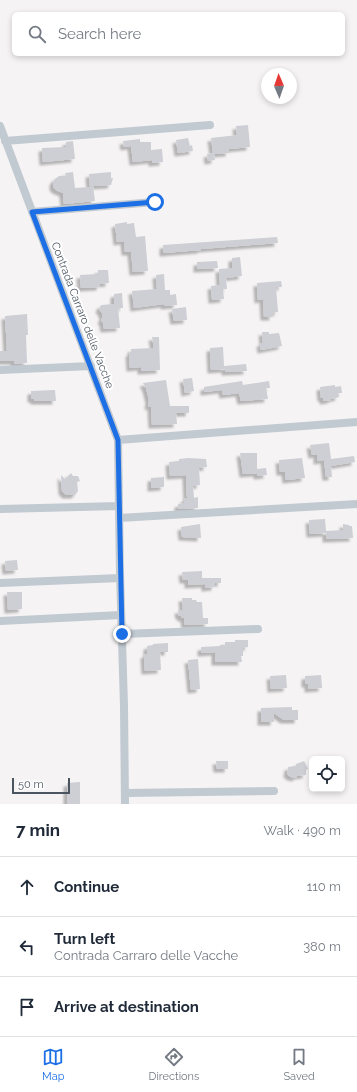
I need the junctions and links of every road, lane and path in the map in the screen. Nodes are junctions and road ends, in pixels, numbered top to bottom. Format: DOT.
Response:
graph roads {
  1 [pos="210,125"];
  2 [pos="0,126"];
  3 [pos="5,141"];
  4 [pos="155,202"];
  5 [pos="32,212"];
  6 [pos="91,366"];
  7 [pos="0,370"];
  8 [pos="357,422"];
  9 [pos="118,440"];
  10 [pos="357,504"];
  11 [pos="119,506"];
  12 [pos="0,509"];
  13 [pos="119,518"];
  14 [pos="120,578"];
  15 [pos="0,583"];
  16 [pos="121,615"];
  17 [pos="0,620"];
  18 [pos="258,629"];
  19 [pos="122,634"];
  20 [pos="274,791"];
  21 [pos="125,794"];
  22 [pos="125,804"];
  1 -- 3 [label="street"];
  2 -- 3 [label="street, Contrada Carraro delle Vacche"];
  3 -- 5 [label="street, Contrada Carraro delle Vacche"];
  4 -- 5 [label="street"];
  5 -- 6 [label="street, Contrada Carraro delle Vacche"];
  6 -- 7 [label="street"];
  6 -- 9 [label="street, Contrada Carraro delle Vacche"];
  8 -- 9 [label="street"];
  9 -- 11 [label="street, Contrada Carraro delle Vacche"];
  10 -- 13 [label="street"];
  11 -- 12 [label="street"];
  11 -- 13 [label="street, Contrada Carraro delle Vacche"];
  13 -- 14 [label="street, Contrada Carraro delle Vacche"];
  14 -- 15 [label="street"];
  14 -- 16 [label="street, Contrada Carraro delle Vacche"];
  16 -- 17 [label="street"];
  16 -- 19 [label="street, Contrada Carraro delle Vacche"];
  18 -- 19 [label="street"];
  19 -- 21 [label="street, Contrada Carraro delle Vacche"];
  20 -- 21 [label="street"];
  21 -- 22 [label="street, Contrada Carraro delle Vacche"];
}
